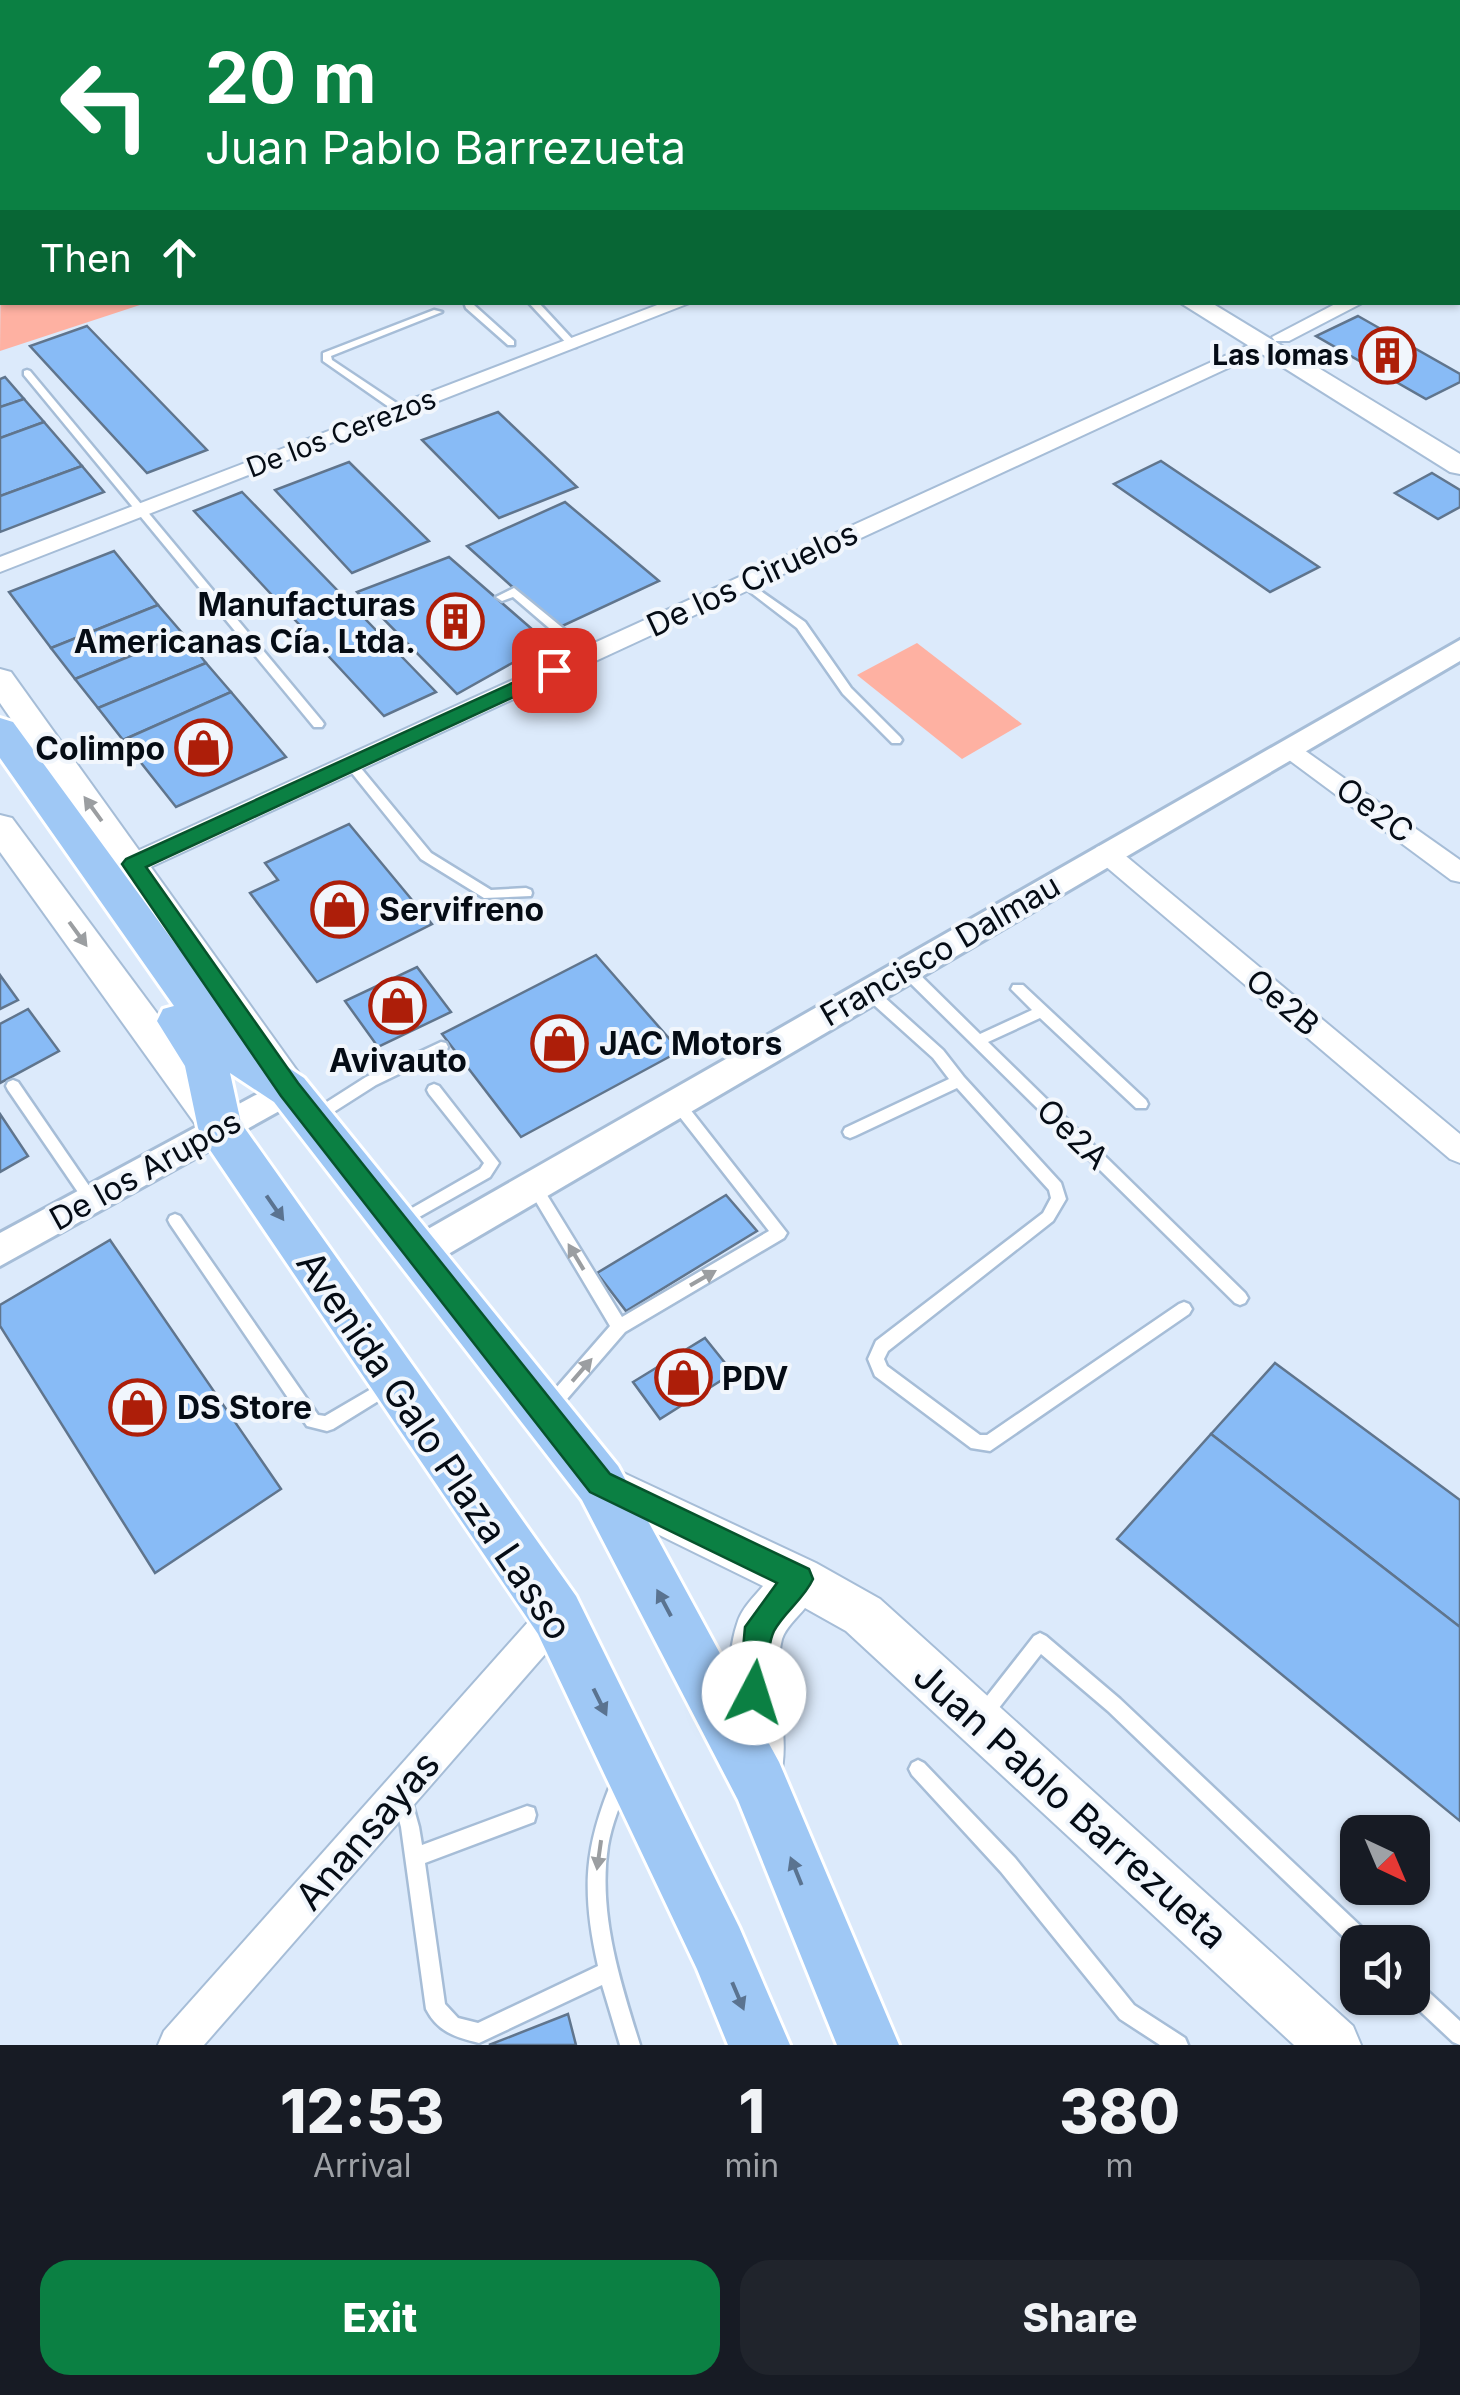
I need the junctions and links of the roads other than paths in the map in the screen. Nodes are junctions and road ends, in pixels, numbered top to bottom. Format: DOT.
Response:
graph roads {
  1 [pos="468,305"];
  2 [pos="535,305"];
  3 [pos="674,305"];
  4 [pos="1197,305"];
  5 [pos="1228,305"];
  6 [pos="1350,305"];
  7 [pos="437,312"];
  8 [pos="1272,341"];
  9 [pos="510,343"];
  10 [pos="573,345"];
  11 [pos="27,373"];
  12 [pos="400,410"];
  13 [pos="1460,444"];
  14 [pos="1460,466"];
  15 [pos="139,510"];
  16 [pos="0,564"];
  17 [pos="745,582"];
  18 [pos="502,597"];
  19 [pos="1459,651"];
  20 [pos="588,655"];
  21 [pos="0,679"];
  22 [pos="318,724"];
  23 [pos="0,730"];
  24 [pos="896,740"];
  25 [pos="1290,748"];
  26 [pos="0,764"];
  27 [pos="351,764"];
  28 [pos="0,827"];
  29 [pos="1106,853"];
  30 [pos="133,864"];
  31 [pos="1460,873"];
  32 [pos="526,893"];
  33 [pos="906,970"];
  34 [pos="1018,989"];
  35 [pos="869,992"];
  36 [pos="1040,1012"];
  37 [pos="978,1041"];
  38 [pos="440,1047"];
  39 [pos="959,1081"];
  40 [pos="13,1086"];
  41 [pos="434,1090"];
  42 [pos="677,1103"];
  43 [pos="301,1104"];
  44 [pos="1142,1104"];
  45 [pos="220,1128"];
  46 [pos="850,1132"];
  47 [pos="1460,1151"];
  48 [pos="534,1186"];
  49 [pos="92,1200"];
  50 [pos="176,1220"];
  51 [pos="408,1238"];
  52 [pos="0,1251"];
  53 [pos="1240,1298"];
  54 [pos="1184,1310"];
  55 [pos="619,1327"];
  56 [pos="395,1382"];
  57 [pos="545,1412"];
  58 [pos="600,1483"];
  59 [pos="799,1579"];
  60 [pos="557,1614"];
  61 [pos="978,1720"];
  62 [pos="630,1764"];
  63 [pos="918,1769"];
  64 [pos="760,1782"];
  65 [pos="401,1792"];
  66 [pos="527,1815"];
  67 [pos="414,1857"];
  68 [pos="1345,1925"];
  69 [pos="607,1972"];
  70 [pos="1430,2007"];
  71 [pos="1460,2035"];
  72 [pos="178,2045"];
  73 [pos="630,2045"];
  74 [pos="758,2045"];
  75 [pos="868,2045"];
  76 [pos="1178,2045"];
  77 [pos="1334,2045"];
  1 -- 9 [label="lane"];
  2 -- 10 [label="lane"];
  3 -- 10 [label="street, De los Cerezos"];
  4 -- 8 [label="main road"];
  5 -- 8 [label="main road"];
  6 -- 8 [label="street, De los Ciruelos"];
  7 -- 12 [label="lane"];
  8 -- 13 [label="main road"];
  8 -- 14 [label="main road"];
  8 -- 17 [label="street, De los Ciruelos"];
  10 -- 12 [label="street, De los Cerezos"];
  11 -- 15 [label="lane"];
  12 -- 15 [label="street, De los Cerezos"];
  15 -- 16 [label="street, De los Cerezos"];
  15 -- 22 [label="lane"];
  17 -- 20 [label="street, De los Ciruelos"];
  17 -- 24 [label="lane"];
  18 -- 20 [label="lane"];
  19 -- 25 [label="street, Francisco Dalmau"];
  20 -- 27 [label="street, De los Ciruelos"];
  30 -- 21 [label="main road, one-way"];
  23 -- 43 [label="main road"];
  25 -- 29 [label="street, Francisco Dalmau"];
  25 -- 31 [label="street, Oe2C"];
  26 -- 45 [label="main road, Avenida Galo Plaza Lasso"];
  27 -- 30 [label="street, De los Ciruelos"];
  27 -- 32 [label="lane"];
  28 -- 45 [label="main road, Avenida Galo Plaza Lasso, one-way"];
  29 -- 33 [label="street, Francisco Dalmau"];
  29 -- 47 [label="street, Oe2B"];
  30 -- 43 [label="main road"];
  33 -- 35 [label="street, Francisco Dalmau"];
  33 -- 37 [label="lane, Oe2A"];
  34 -- 36 [label="lane"];
  35 -- 39 [label="lane"];
  35 -- 42 [label="street, Francisco Dalmau"];
  36 -- 37 [label="lane"];
  36 -- 44 [label="lane"];
  37 -- 53 [label="lane, Oe2A"];
  38 -- 43 [label="lane"];
  39 -- 46 [label="lane"];
  39 -- 54 [label="lane"];
  40 -- 49 [label="lane"];
  41 -- 51 [label="lane"];
  42 -- 48 [label="street, Francisco Dalmau"];
  55 -- 42 [label="lane, one-way"];
  43 -- 45 [label="street, De los Arupos"];
  43 -- 51 [label="main road"];
  45 -- 49 [label="street, De los Arupos"];
  45 -- 56 [label="main road, Avenida Galo Plaza Lasso, one-way"];
  48 -- 51 [label="street, Francisco Dalmau"];
  55 -- 48 [label="lane, one-way"];
  49 -- 52 [label="street, De los Arupos"];
  50 -- 56 [label="lane"];
  51 -- 57 [label="main road"];
  57 -- 55 [label="lane, one-way"];
  56 -- 60 [label="main road, Avenida Galo Plaza Lasso"];
  57 -- 58 [label="main road"];
  58 -- 59 [label="main road, Juan Pablo Barrezueta"];
  64 -- 58 [label="main road, one-way"];
  59 -- 61 [label="main road, Juan Pablo Barrezueta"];
  59 -- 64 [label="main road"];
  60 -- 62 [label="main road, Avenida Galo Plaza Lasso, one-way"];
  60 -- 65 [label="street, Anansayas"];
  61 -- 68 [label="lane"];
  61 -- 77 [label="main road, Juan Pablo Barrezueta"];
  62 -- 69 [label="lane, one-way"];
  62 -- 74 [label="main road, Avenida Galo Plaza Lasso, one-way"];
  63 -- 76 [label="lane"];
  75 -- 64 [label="main road, one-way"];
  65 -- 67 [label="lane"];
  65 -- 72 [label="street, Anansayas"];
  66 -- 67 [label="lane"];
  67 -- 69 [label="lane"];
  69 -- 73 [label="lane"];
  70 -- 71 [label="lane"];
}
